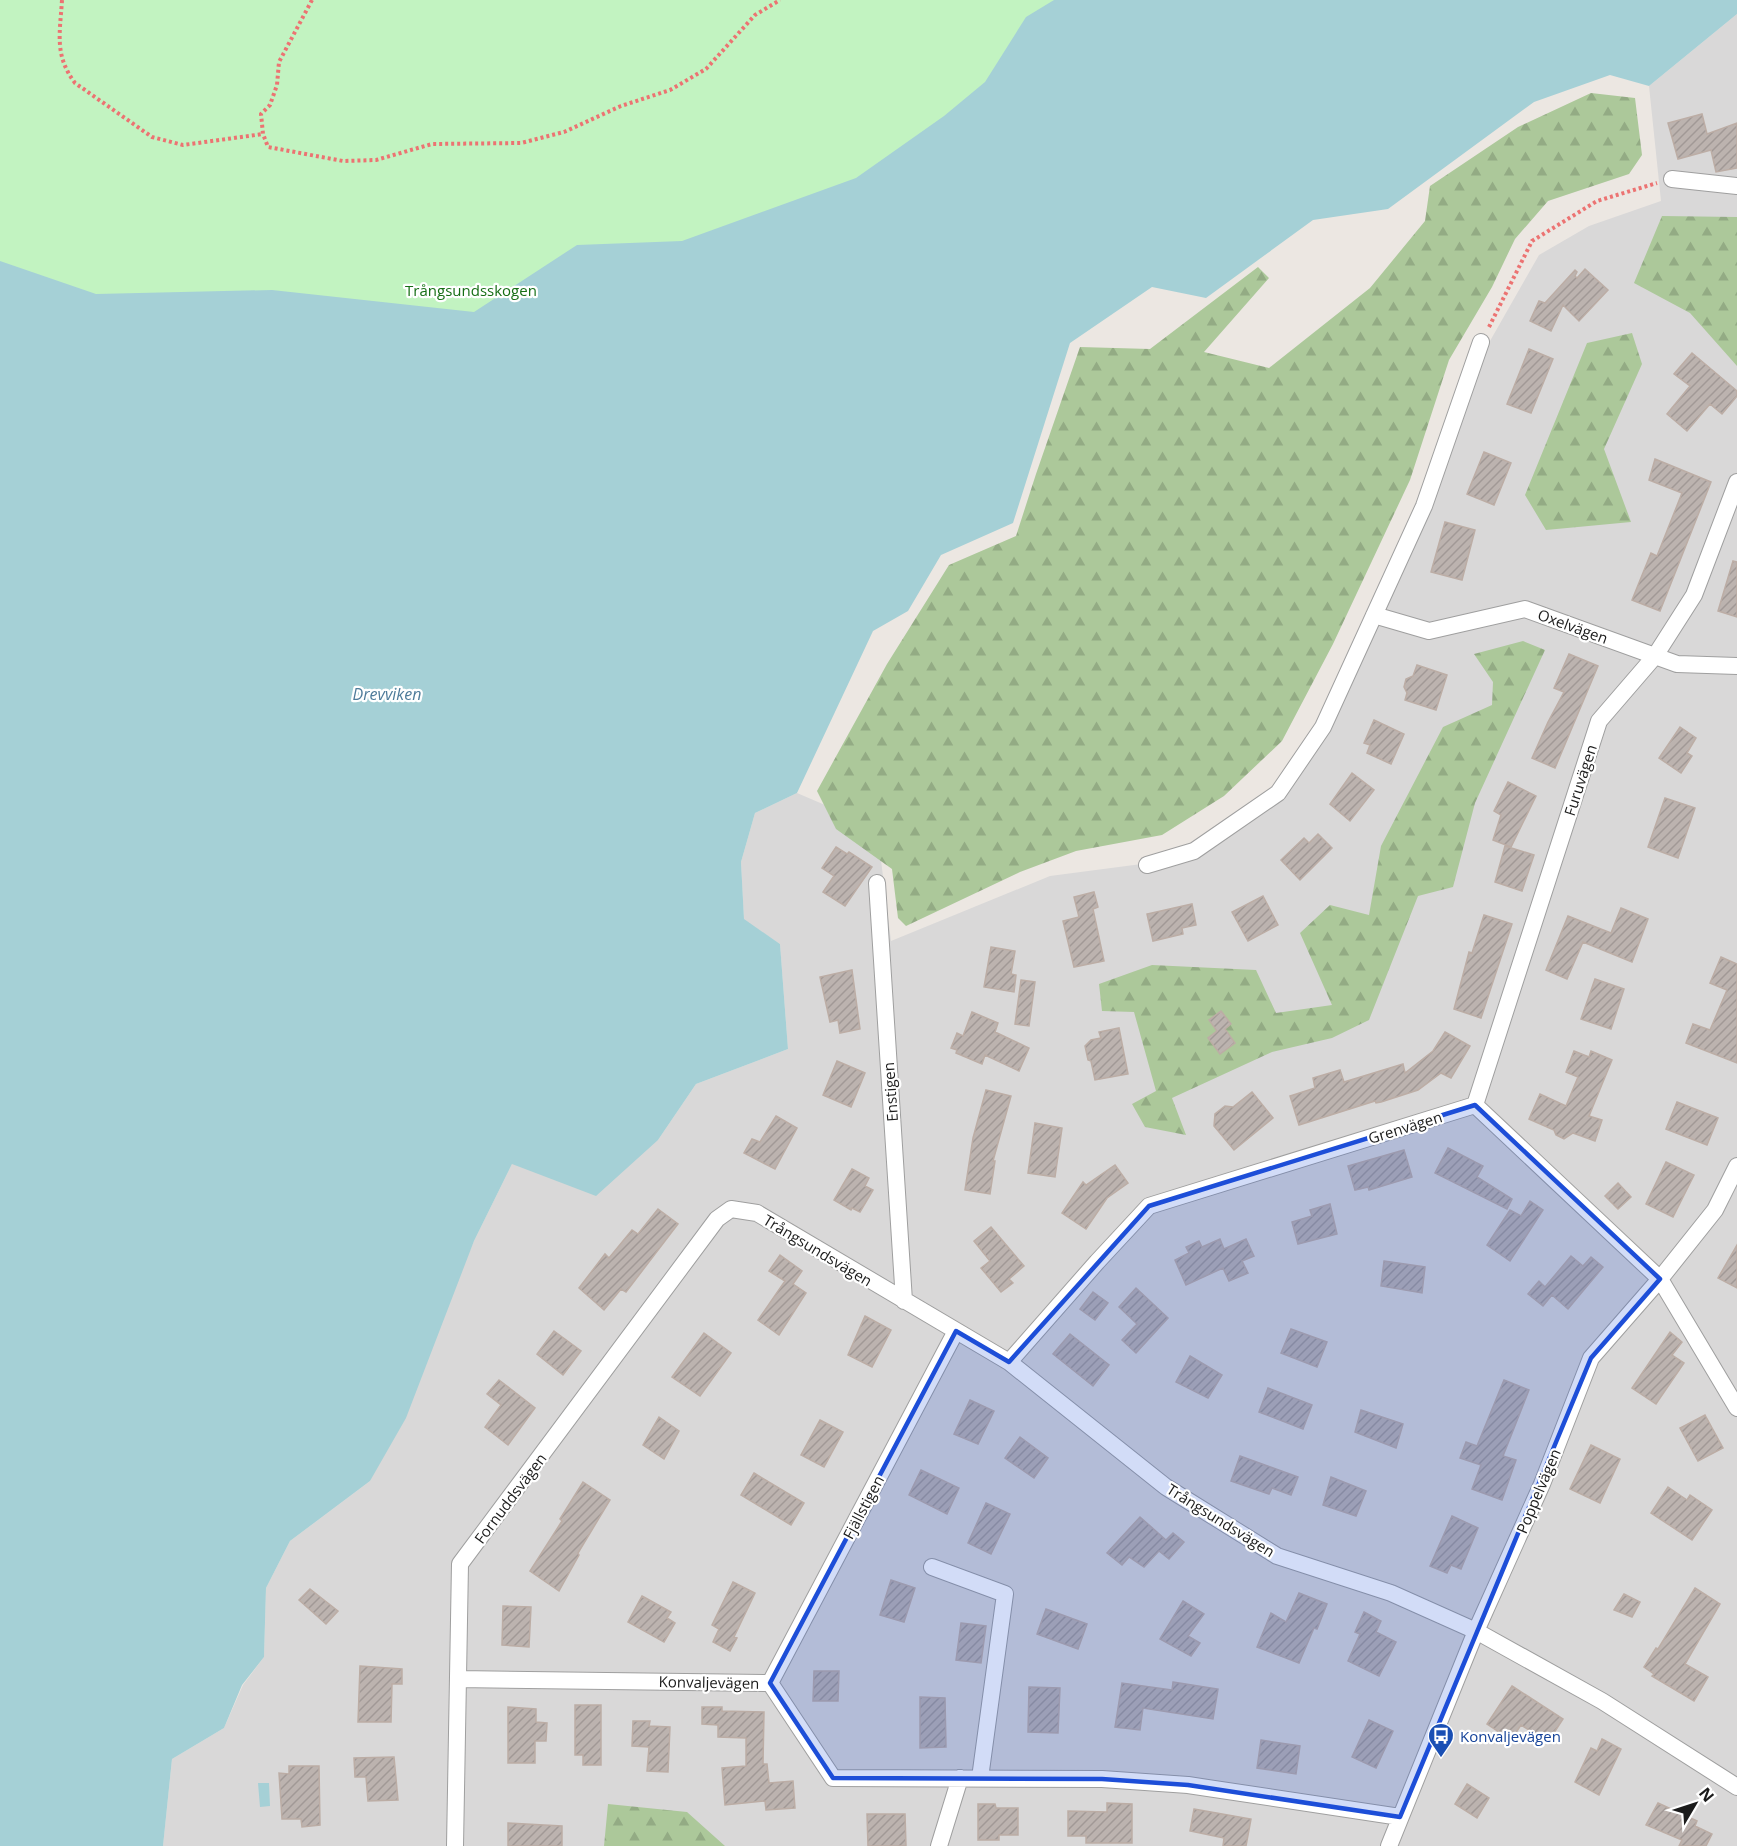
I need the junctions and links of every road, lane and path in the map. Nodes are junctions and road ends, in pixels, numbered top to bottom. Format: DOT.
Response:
graph roads {
  1 [pos="62,0"];
  2 [pos="312,0"];
  3 [pos="780,0"];
  4 [pos="262,134"];
  5 [pos="1672,179"];
  6 [pos="1737,186"];
  7 [pos="1481,342"];
  8 [pos="1737,482"];
  9 [pos="1374,615"];
  10 [pos="1655,656"];
  11 [pos="1737,666"];
  12 [pos="1147,865"];
  13 [pos="877,883"];
  14 [pos="1475,1105"];
  15 [pos="1737,1166"];
  16 [pos="731,1209"];
  17 [pos="1660,1279"];
  18 [pos="904,1301"];
  19 [pos="956,1331"];
  20 [pos="1009,1362"];
  21 [pos="1737,1408"];
  22 [pos="932,1567"];
  23 [pos="1476,1631"];
  24 [pos="458,1678"];
  25 [pos="771,1683"];
  26 [pos="960,1778"];
  27 [pos="980,1778"];
  28 [pos="1737,1787"];
  29 [pos="1400,1817"];
  30 [pos="455,1846"];
  31 [pos="939,1846"];
  32 [pos="1389,1846"];
  1 -- 4 [label="path"];
  2 -- 4 [label="path"];
  3 -- 4 [label="path"];
  5 -- 6 [label="street"];
  5 -- 7 [label="path"];
  7 -- 9 [label="street"];
  8 -- 10 [label="street, Furuvägen"];
  9 -- 10 [label="street, Oxelvägen"];
  9 -- 12 [label="street"];
  10 -- 11 [label="street, Oxelvägen"];
  10 -- 14 [label="street, Furuvägen"];
  13 -- 18 [label="street, Enstigen"];
  14 -- 17 [label="street"];
  14 -- 20 [label="street, Grenvägen"];
  15 -- 17 [label="street, Poppelvägen"];
  16 -- 18 [label="street, Trångsundsvägen"];
  16 -- 24 [label="street, Fornuddsvägen"];
  17 -- 21 [label="street"];
  17 -- 23 [label="street, Poppelvägen"];
  18 -- 19 [label="street, Trångsundsvägen"];
  19 -- 20 [label="street, Trångsundsvägen"];
  19 -- 25 [label="street, Fjällstigen"];
  20 -- 23 [label="street, Trångsundsvägen"];
  22 -- 27 [label="street"];
  23 -- 28 [label="street, Trångsundsvägen"];
  23 -- 29 [label="street, Poppelvägen"];
  24 -- 25 [label="street, Konvaljevägen"];
  24 -- 30 [label="street, Fornuddsvägen"];
  25 -- 26 [label="street, Konvaljevägen"];
  26 -- 27 [label="street, Konvaljevägen"];
  26 -- 31 [label="street"];
  27 -- 29 [label="street, Konvaljevägen"];
  29 -- 32 [label="street, Poppelvägen"];
}
